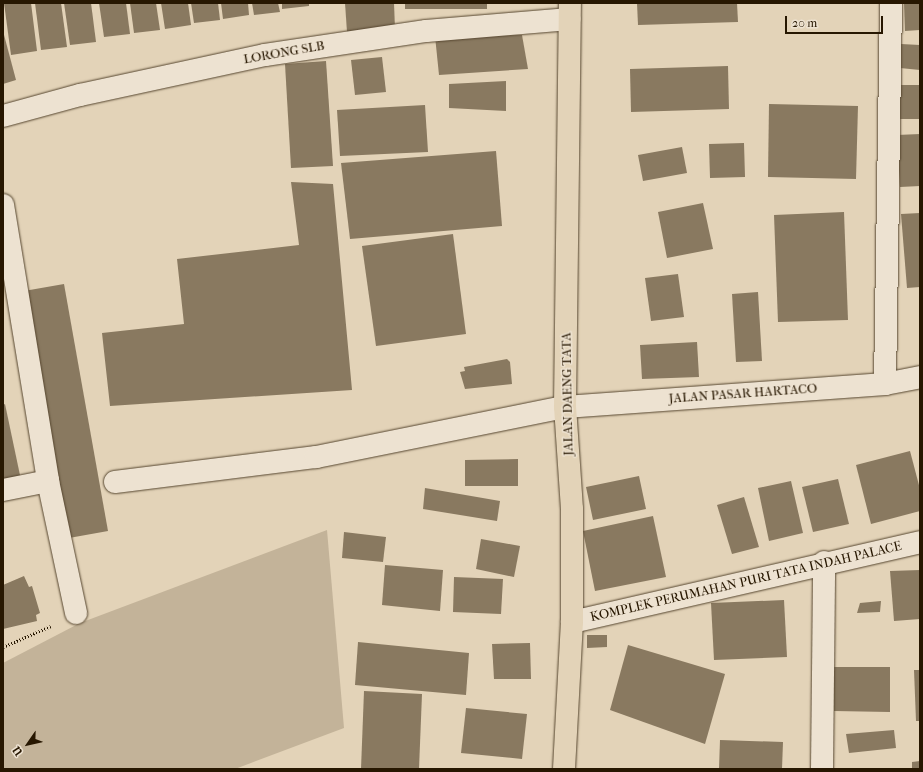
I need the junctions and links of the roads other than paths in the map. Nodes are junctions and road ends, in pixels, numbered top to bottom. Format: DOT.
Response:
graph roads {
  1 [pos="891,3"];
  2 [pos="570,11"];
  3 [pos="3,116"];
  4 [pos="3,205"];
  5 [pos="920,377"];
  6 [pos="885,384"];
  7 [pos="566,407"];
  8 [pos="48,481"];
  9 [pos="116,482"];
  10 [pos="3,490"];
  11 [pos="920,542"];
  12 [pos="824,562"];
  13 [pos="76,613"];
  14 [pos="572,622"];
  15 [pos="564,769"];
  16 [pos="822,769"];
  1 -- 6 [label="street"];
  2 -- 3 [label="street, LORONG SLB"];
  2 -- 7 [label="main road, JALAN DAENG TATA"];
  4 -- 8 [label="street"];
  5 -- 6 [label="street, JALAN PASAR HARTACO"];
  6 -- 7 [label="street, JALAN PASAR HARTACO"];
  7 -- 9 [label="street, JALAN PASAR HARTACO"];
  7 -- 14 [label="main road, JALAN DAENG TATA"];
  8 -- 10 [label="street"];
  8 -- 13 [label="street"];
  11 -- 12 [label="street, KOMPLEK PERUMAHAN PURI TATA INDAH PALACE"];
  12 -- 14 [label="street, KOMPLEK PERUMAHAN PURI TATA INDAH PALACE"];
  12 -- 16 [label="street"];
  14 -- 15 [label="main road, JALAN DAENG TATA"];
}
